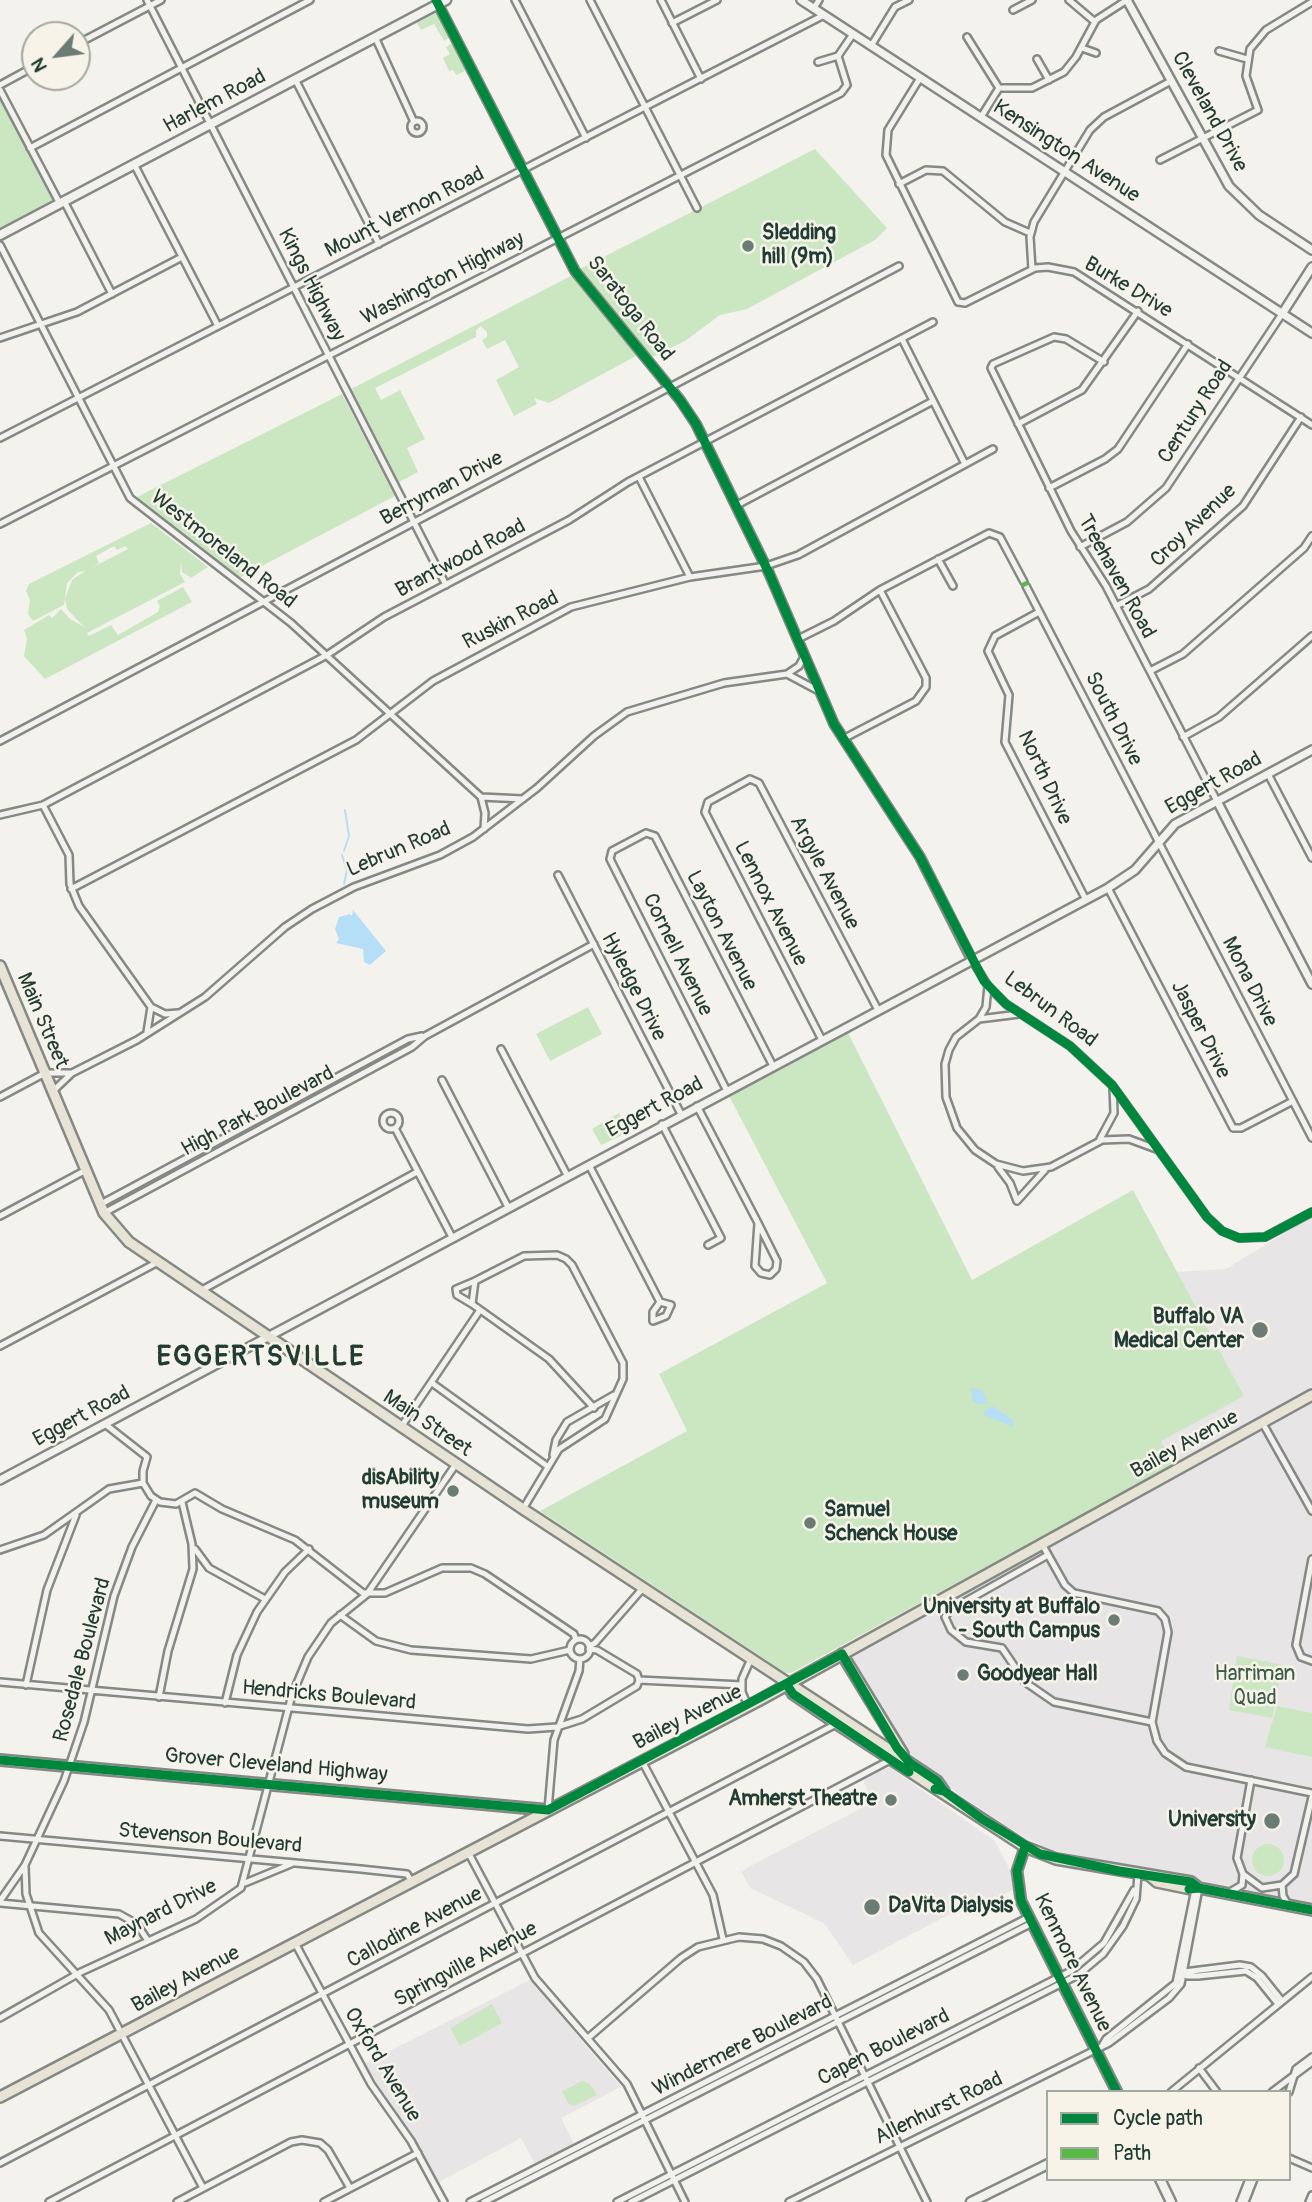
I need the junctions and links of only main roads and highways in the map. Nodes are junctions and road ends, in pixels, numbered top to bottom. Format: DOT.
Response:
graph roads {
  1 [pos="440,1"];
  2 [pos="0,235"];
  3 [pos="0,966"];
  4 [pos="3,984"];
  5 [pos="1312,1395"];
  6 [pos="842,1654"];
  7 [pos="787,1685"];
  8 [pos="894,1757"];
  9 [pos="0,1760"];
  10 [pos="910,1763"];
  11 [pos="944,1791"];
  12 [pos="515,1806"];
  13 [pos="548,1810"];
  14 [pos="523,1824"];
  15 [pos="1025,1847"];
  16 [pos="1312,1910"];
  17 [pos="1116,2090"];
  18 [pos="0,2097"];
  19 [pos="1046,2165"];
  20 [pos="1161,2181"];
  21 [pos="972,2202"];
  22 [pos="1171,2202"];
  1 -- 2 [label="main road, Harlem Road"];
  3 -- 4 [label="main road, Main Street"];
  4 -- 7 [label="main road, Main Street"];
  5 -- 6 [label="main road, Bailey Avenue"];
  6 -- 7 [label="main road, Bailey Avenue"];
  6 -- 10 [label="main road"];
  7 -- 8 [label="main road, Main Street"];
  7 -- 13 [label="main road, Bailey Avenue"];
  8 -- 10 [label="main road, Main Street"];
  8 -- 11 [label="main road, Main Street"];
  9 -- 12 [label="main road, Grover Cleveland Highway"];
  10 -- 11 [label="main road, Main Street"];
  11 -- 15 [label="main road, Main Street"];
  12 -- 13 [label="main road, Grover Cleveland Highway"];
  12 -- 14 [label="main road"];
  13 -- 14 [label="main road, Bailey Avenue"];
  14 -- 18 [label="main road, Bailey Avenue"];
  15 -- 16 [label="main road, Main Street"];
  15 -- 17 [label="main road, Kenmore Avenue"];
  19 -- 21 [label="main road"];
  20 -- 22 [label="main road"];
}
